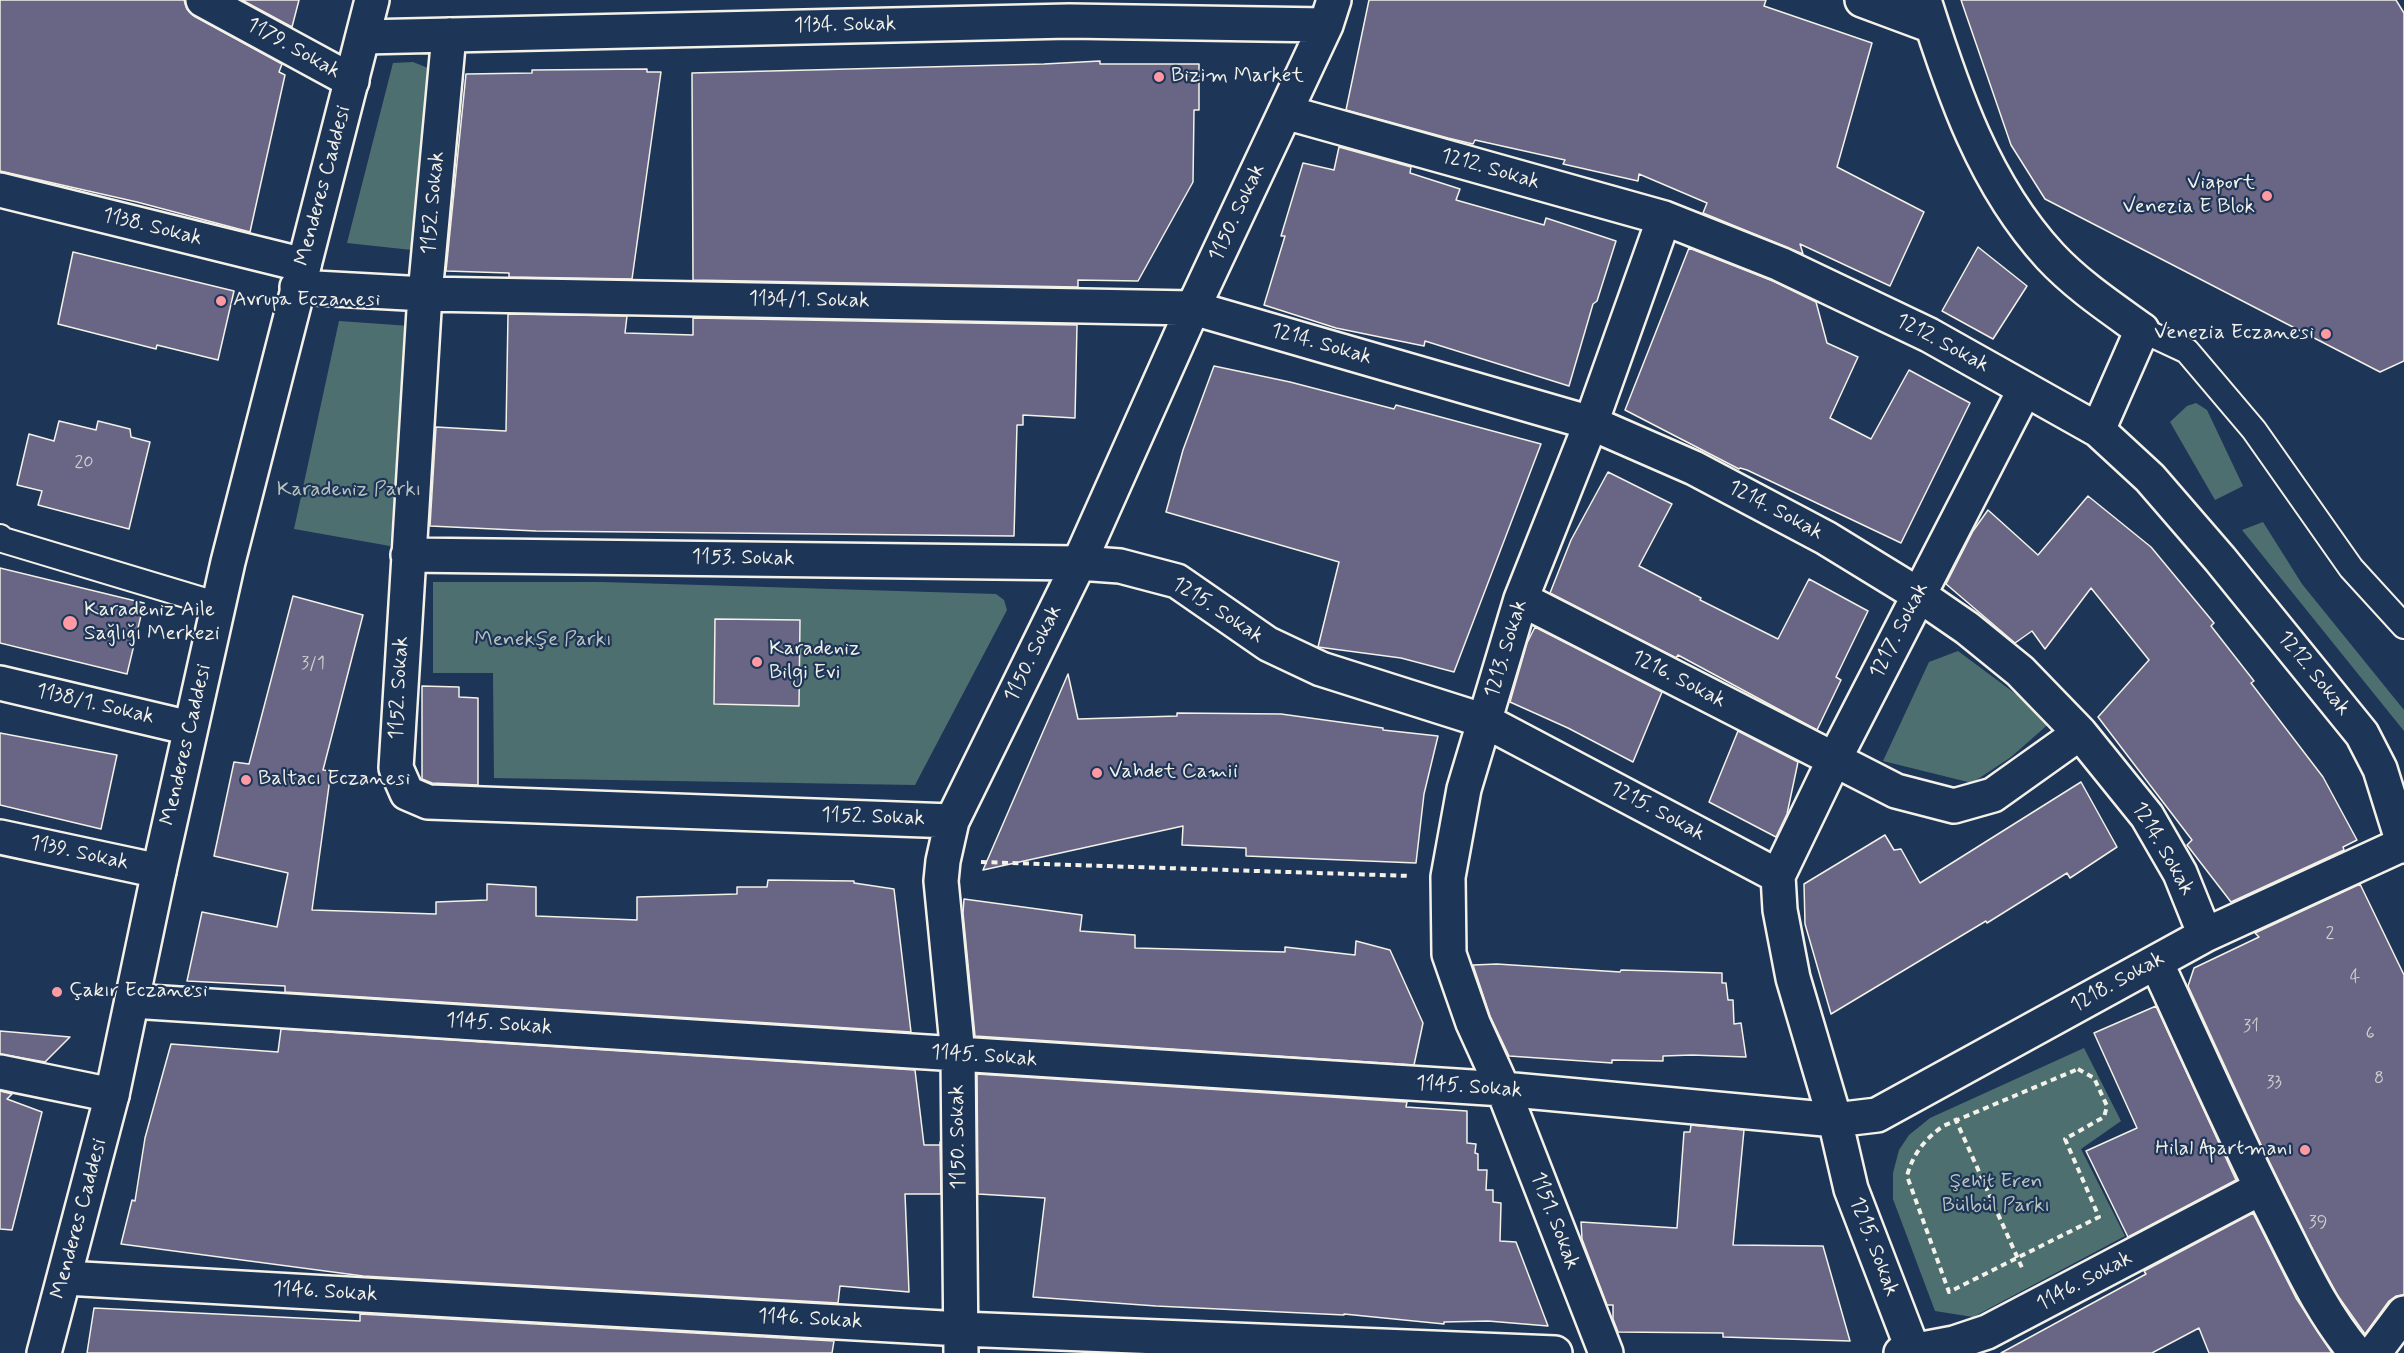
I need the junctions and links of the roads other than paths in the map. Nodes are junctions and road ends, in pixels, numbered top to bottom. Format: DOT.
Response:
graph roads {
  1 [pos="203,0"];
  2 [pos="372,0"];
  3 [pos="1862,0"];
  4 [pos="1059,11"];
  5 [pos="1330,12"];
  6 [pos="1928,13"];
  7 [pos="450,36"];
  8 [pos="363,37"];
  9 [pos="352,81"];
  10 [pos="1285,112"];
  11 [pos="0,190"];
  12 [pos="1664,218"];
  13 [pos="300,276"];
  14 [pos="425,294"];
  15 [pos="1193,308"];
  16 [pos="2142,330"];
  17 [pos="2025,389"];
  18 [pos="1591,423"];
  19 [pos="2098,430"];
  20 [pos="0,537"];
  21 [pos="408,555"];
  22 [pos="1079,563"];
  23 [pos="1919,595"];
  24 [pos="1521,599"];
  25 [pos="219,604"];
  26 [pos="2404,626"];
  27 [pos="0,683"];
  28 [pos="1485,722"];
  29 [pos="190,728"];
  30 [pos="2080,733"];
  31 [pos="1834,760"];
  32 [pos="952,820"];
  33 [pos="0,837"];
  34 [pos="2404,845"];
  35 [pos="159,870"];
  36 [pos="1778,876"];
  37 [pos="2205,935"];
  38 [pos="2156,962"];
  39 [pos="132,1001"];
  40 [pos="958,1055"];
  41 [pos="0,1072"];
  42 [pos="1503,1089"];
  43 [pos="112,1095"];
  44 [pos="1835,1120"];
  45 [pos="2261,1188"];
  46 [pos="65,1278"];
  47 [pos="2404,1313"];
  48 [pos="961,1341"];
  49 [pos="44,1353"];
  50 [pos="1555,1353"];
  51 [pos="1606,1353"];
  52 [pos="1910,1353"];
  53 [pos="2356,1353"];
  54 [pos="2374,1353"];
  1 -- 9 [label="street, 1179. Sokak"];
  2 -- 8 [label="street, Menderes Caddesi"];
  3 -- 6 [label="street"];
  4 -- 5 [label="street, 1134. Sokak"];
  4 -- 7 [label="street, 1134. Sokak"];
  5 -- 10 [label="street, 1150. Sokak"];
  6 -- 16 [label="street"];
  7 -- 8 [label="street, 1134. Sokak"];
  7 -- 14 [label="street, 1152. Sokak"];
  8 -- 9 [label="street, Menderes Caddesi"];
  9 -- 13 [label="street, Menderes Caddesi"];
  10 -- 12 [label="street, 1212. Sokak"];
  10 -- 15 [label="street, 1150. Sokak"];
  11 -- 13 [label="street, 1138. Sokak"];
  12 -- 17 [label="street, 1212. Sokak"];
  12 -- 18 [label="street, 1213. Sokak"];
  13 -- 14 [label="street, 1138. Sokak"];
  13 -- 25 [label="street, Menderes Caddesi"];
  14 -- 15 [label="street, 1134/1. Sokak"];
  14 -- 21 [label="street, 1152. Sokak"];
  15 -- 18 [label="street, 1214. Sokak"];
  15 -- 22 [label="street, 1150. Sokak"];
  16 -- 19 [label="street"];
  16 -- 26 [label="lane"];
  17 -- 19 [label="street, 1212. Sokak"];
  17 -- 23 [label="street, 1217. Sokak"];
  18 -- 23 [label="street, 1214. Sokak"];
  18 -- 24 [label="street, 1213. Sokak"];
  19 -- 34 [label="street, 1212. Sokak"];
  20 -- 25 [label="lane"];
  21 -- 22 [label="street, 1153. Sokak"];
  21 -- 32 [label="street, 1152. Sokak"];
  22 -- 28 [label="street, 1215. Sokak"];
  22 -- 32 [label="street, 1150. Sokak"];
  23 -- 30 [label="street, 1214. Sokak"];
  23 -- 31 [label="street, 1217. Sokak"];
  24 -- 28 [label="street, 1213. Sokak"];
  24 -- 31 [label="street, 1216. Sokak"];
  25 -- 29 [label="street, Menderes Caddesi"];
  27 -- 29 [label="street, 1138/1. Sokak"];
  28 -- 36 [label="street, 1215. Sokak"];
  28 -- 42 [label="street, 1213. Sokak"];
  29 -- 35 [label="street, Menderes Caddesi"];
  30 -- 31 [label="street, 1216. Sokak"];
  30 -- 37 [label="street, 1214. Sokak"];
  31 -- 36 [label="street, 1217. Sokak"];
  32 -- 40 [label="street, 1150. Sokak"];
  33 -- 35 [label="street, 1139. Sokak"];
  34 -- 37 [label="street, 1218. Sokak"];
  35 -- 39 [label="street, Menderes Caddesi"];
  36 -- 44 [label="street, 1215. Sokak"];
  37 -- 38 [label="street, 1218. Sokak"];
  38 -- 44 [label="street, 1218. Sokak"];
  38 -- 45 [label="street"];
  39 -- 40 [label="street, 1145. Sokak"];
  39 -- 43 [label="street, Menderes Caddesi"];
  40 -- 42 [label="street, 1145. Sokak"];
  40 -- 48 [label="street, 1150. Sokak"];
  41 -- 43 [label="street"];
  42 -- 44 [label="street, 1145. Sokak"];
  42 -- 51 [label="street, 1151. Sokak"];
  43 -- 46 [label="street, Menderes Caddesi"];
  44 -- 52 [label="street, 1215. Sokak"];
  45 -- 52 [label="street, 1146. Sokak"];
  45 -- 53 [label="street"];
  46 -- 48 [label="street, 1146. Sokak"];
  46 -- 49 [label="street, Menderes Caddesi"];
  47 -- 54 [label="street"];
  48 -- 50 [label="street, 1146. Sokak"];
}
